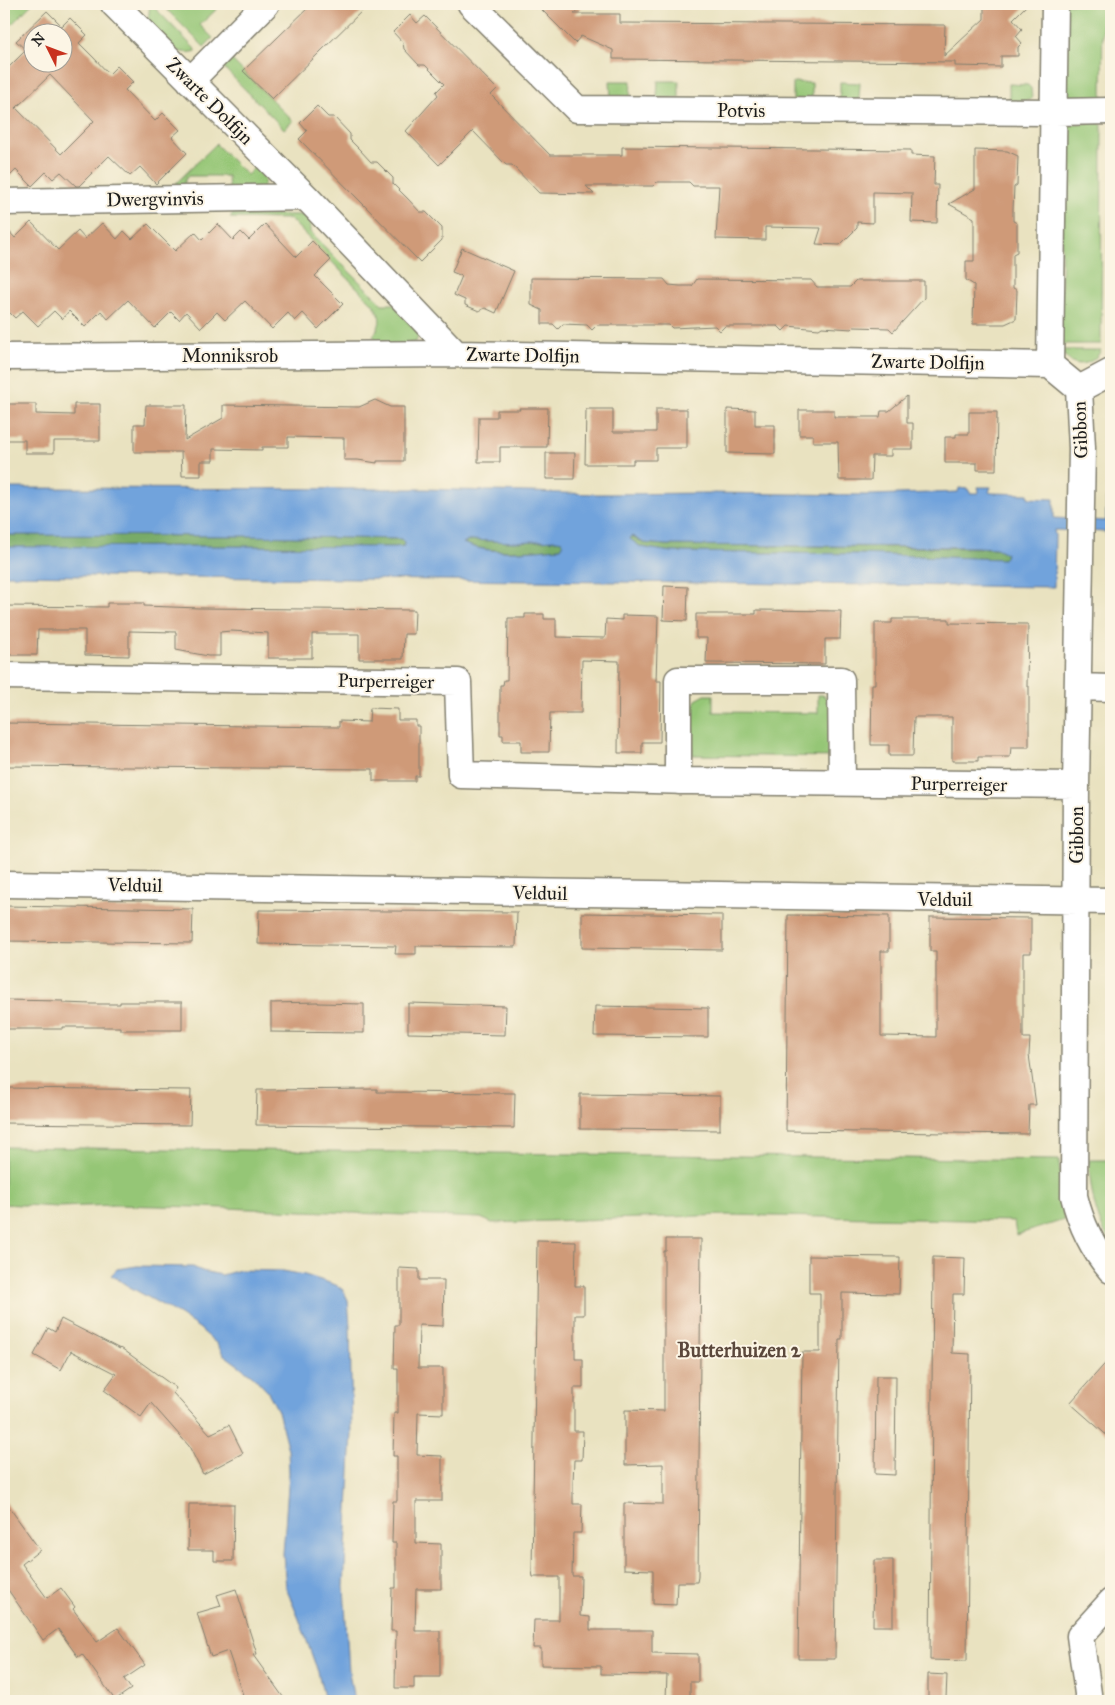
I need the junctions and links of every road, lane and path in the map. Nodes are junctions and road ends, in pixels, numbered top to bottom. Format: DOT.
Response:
graph roads {
  1 [pos="266,4"];
  2 [pos="471,4"];
  3 [pos="1055,4"];
  4 [pos="123,7"];
  5 [pos="190,81"];
  6 [pos="1111,111"];
  7 [pos="1055,112"];
  8 [pos="306,197"];
  9 [pos="4,202"];
  10 [pos="456,354"];
  11 [pos="4,357"];
  12 [pos="1050,365"];
  13 [pos="1111,372"];
  14 [pos="1079,389"];
  15 [pos="4,676"];
  16 [pos="1078,688"];
  17 [pos="1111,688"];
  18 [pos="678,781"];
  19 [pos="842,782"];
  20 [pos="1076,785"];
  21 [pos="4,884"];
  22 [pos="1076,900"];
  23 [pos="1111,901"];
  24 [pos="1111,1270"];
  25 [pos="1111,1602"];
  26 [pos="1089,1701"];
  1 -- 5 [label="street"];
  2 -- 7 [label="street, Potvis"];
  3 -- 7 [label="street"];
  4 -- 5 [label="street, Zwarte Dolfijn"];
  5 -- 8 [label="street, Zwarte Dolfijn"];
  6 -- 7 [label="street"];
  7 -- 12 [label="street"];
  8 -- 9 [label="street, Dwergvinvis"];
  8 -- 10 [label="street, Zwarte Dolfijn"];
  10 -- 11 [label="street, Monniksrob"];
  10 -- 12 [label="street, Zwarte Dolfijn"];
  12 -- 14 [label="street, Gibbon"];
  13 -- 14 [label="street, Gibbon"];
  14 -- 16 [label="street, Gibbon"];
  15 -- 18 [label="street, Purperreiger"];
  16 -- 17 [label="street"];
  16 -- 20 [label="street, Gibbon"];
  18 -- 19 [label="street, Purperreiger"];
  18 -- 19 [label="street"];
  19 -- 20 [label="street, Purperreiger"];
  20 -- 22 [label="street, Gibbon"];
  21 -- 22 [label="street, Velduil"];
  22 -- 23 [label="street, Velduil"];
  22 -- 24 [label="street, Gibbon"];
  25 -- 26 [label="street"];
}
